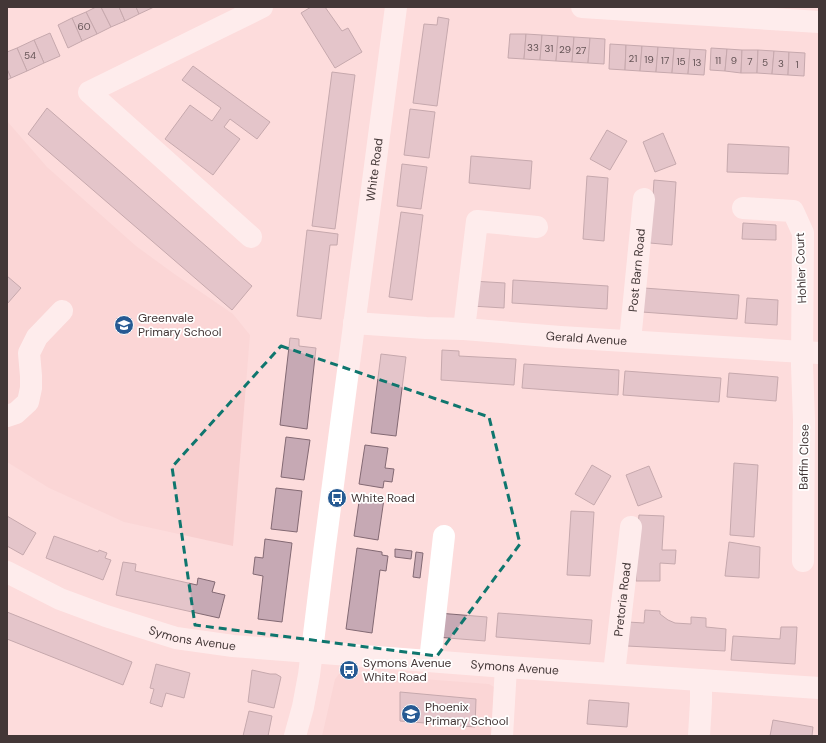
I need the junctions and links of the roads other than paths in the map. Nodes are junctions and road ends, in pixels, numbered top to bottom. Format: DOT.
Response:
graph roads {
  1 [pos="262,7"];
  2 [pos="396,7"];
  3 [pos="582,7"];
  4 [pos="819,22"];
  5 [pos="644,199"];
  6 [pos="743,208"];
  7 [pos="537,227"];
  8 [pos="251,237"];
  9 [pos="62,310"];
  10 [pos="354,324"];
  11 [pos="464,330"];
  12 [pos="630,341"];
  13 [pos="811,353"];
  14 [pos="7,416"];
  15 [pos="631,527"];
  16 [pos="444,536"];
  17 [pos="803,561"];
  18 [pos="7,572"];
  19 [pos="312,652"];
  20 [pos="430,661"];
  21 [pos="506,667"];
  22 [pos="614,673"];
  23 [pos="701,680"];
  24 [pos="819,688"];
  25 [pos="295,736"];
  26 [pos="502,736"];
  27 [pos="699,736"];
  1 -- 8 [label="street"];
  2 -- 10 [label="street, White Road"];
  3 -- 4 [label="street"];
  5 -- 12 [label="street, Post Barn Road"];
  6 -- 13 [label="street, Hohler Court"];
  7 -- 11 [label="street"];
  9 -- 14 [label="street"];
  10 -- 11 [label="street, Gerald Avenue"];
  10 -- 19 [label="street, White Road"];
  11 -- 12 [label="street, Gerald Avenue"];
  12 -- 13 [label="street, Gerald Avenue"];
  13 -- 17 [label="street, Baffin Close"];
  15 -- 22 [label="street, Pretoria Road"];
  16 -- 20 [label="street"];
  18 -- 19 [label="street, Symons Avenue"];
  19 -- 20 [label="street, Symons Avenue"];
  19 -- 25 [label="street, White Road"];
  20 -- 21 [label="street, Symons Avenue"];
  21 -- 22 [label="street, Symons Avenue"];
  21 -- 26 [label="street"];
  22 -- 23 [label="street, Symons Avenue"];
  23 -- 24 [label="street, Symons Avenue"];
  23 -- 27 [label="street"];
}
